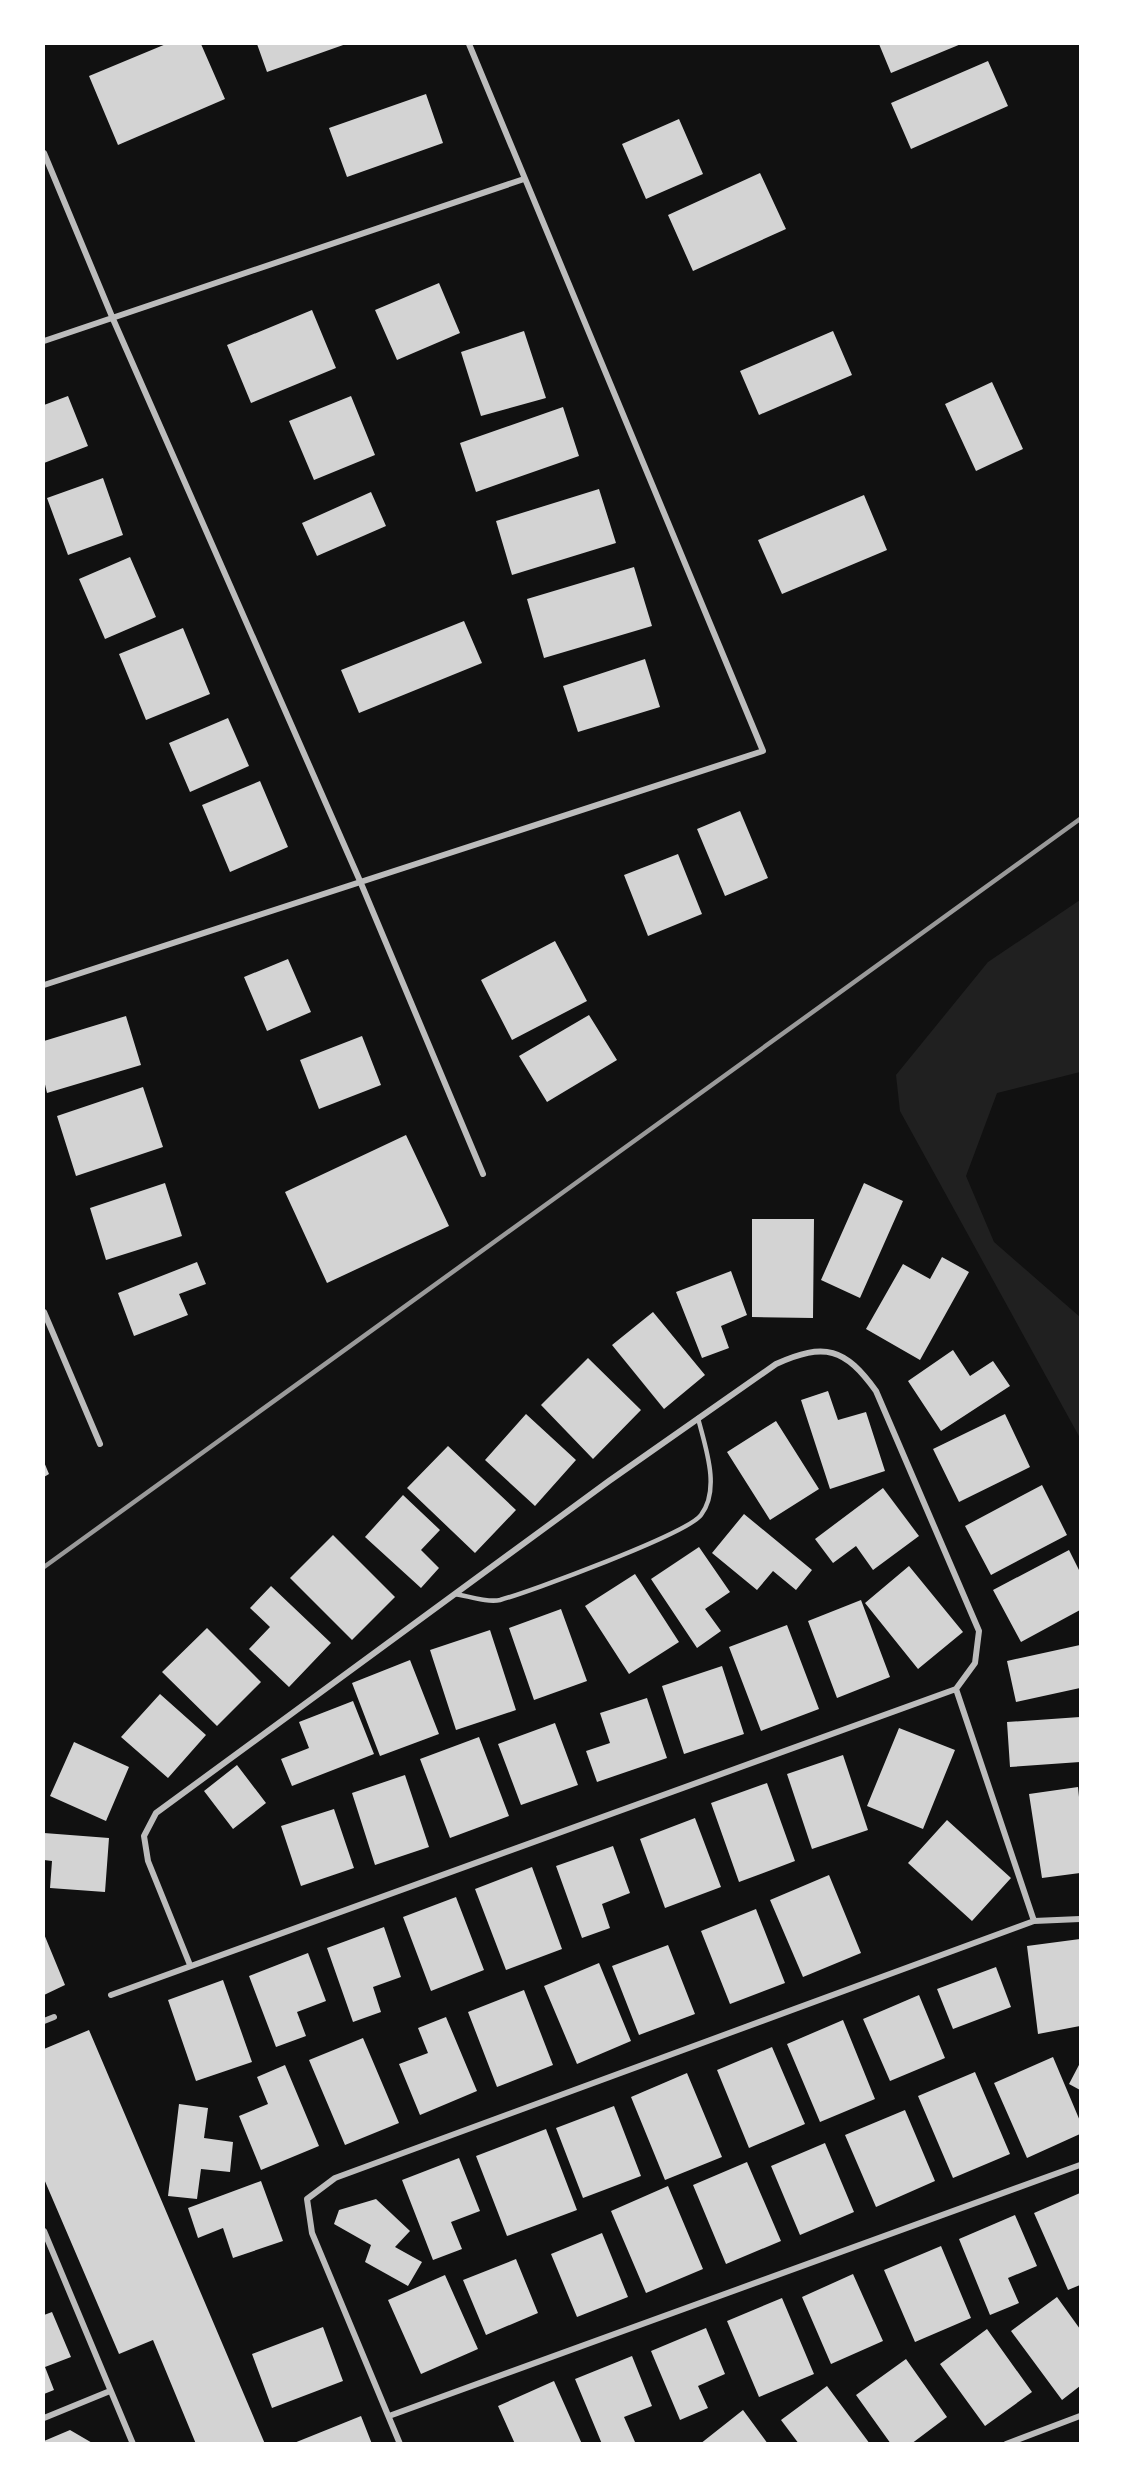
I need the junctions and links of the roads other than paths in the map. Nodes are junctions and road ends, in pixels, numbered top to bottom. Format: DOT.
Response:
graph roads {
  1 [pos="469,44"];
  2 [pos="44,153"];
  3 [pos="524,179"];
  4 [pos="113,319"];
  5 [pos="44,341"];
  6 [pos="360,881"];
  7 [pos="44,985"];
  8 [pos="483,1174"];
  9 [pos="44,1312"];
  10 [pos="698,1419"];
  11 [pos="100,1444"];
  12 [pos="455,1594"];
  13 [pos="956,1689"];
  14 [pos="1080,1919"];
  15 [pos="1034,1921"];
  16 [pos="190,1965"];
  17 [pos="111,1995"];
  18 [pos="54,2017"];
  19 [pos="44,2021"];
  20 [pos="1080,2165"];
  21 [pos="44,2231"];
  22 [pos="110,2391"];
  23 [pos="389,2416"];
  24 [pos="1080,2416"];
  25 [pos="44,2418"];
  26 [pos="133,2444"];
  27 [pos="400,2444"];
  28 [pos="1005,2444"];
  1 -- 3 [label="street"];
  2 -- 4 [label="street"];
  3 -- 4 [label="street"];
  3 -- 6 [label="street"];
  4 -- 5 [label="street"];
  4 -- 6 [label="street"];
  6 -- 7 [label="street"];
  6 -- 8 [label="street"];
  9 -- 11 [label="street"];
  10 -- 12 [label="street"];
  10 -- 12 [label="lane"];
  10 -- 13 [label="street"];
  12 -- 16 [label="street"];
  13 -- 15 [label="street"];
  13 -- 16 [label="street"];
  14 -- 15 [label="street"];
  15 -- 23 [label="street"];
  16 -- 17 [label="street"];
  18 -- 19 [label="street"];
  20 -- 23 [label="street"];
  21 -- 22 [label="street"];
  22 -- 25 [label="street"];
  22 -- 26 [label="street"];
  23 -- 27 [label="street"];
  24 -- 28 [label="street"];
}
